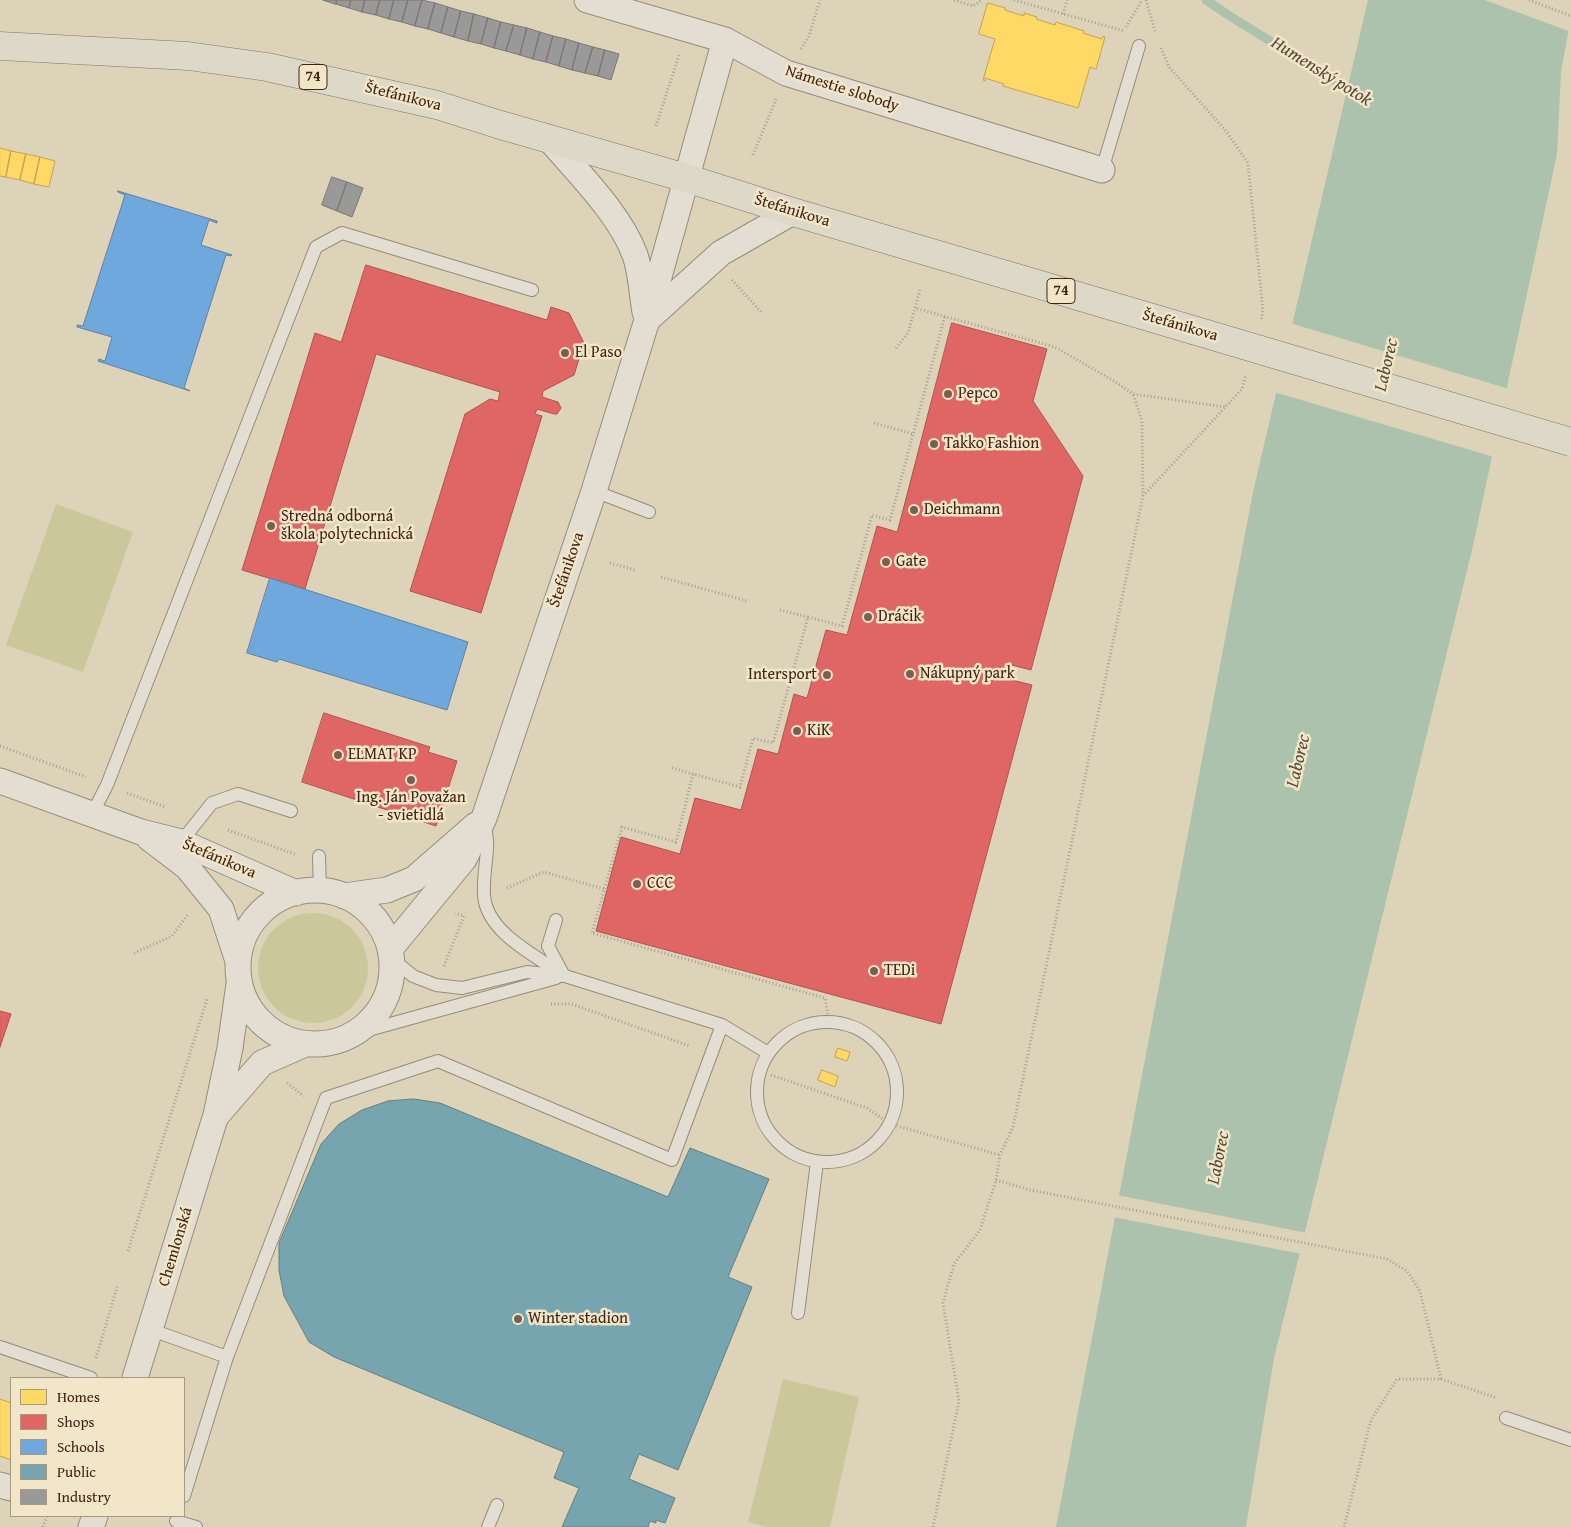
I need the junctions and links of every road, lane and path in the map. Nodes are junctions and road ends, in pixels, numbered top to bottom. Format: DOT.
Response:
graph roads {
  1 [pos="590,0"];
  2 [pos="954,0"];
  3 [pos="982,0"];
  4 [pos="1014,0"];
  5 [pos="1067,0"];
  6 [pos="1142,0"];
  7 [pos="1146,0"];
  8 [pos="1529,0"];
  9 [pos="1063,14"];
  10 [pos="1571,16"];
  11 [pos="1124,31"];
  12 [pos="1156,34"];
  13 [pos="726,40"];
  14 [pos="1159,42"];
  15 [pos="0,46"];
  16 [pos="1139,46"];
  17 [pos="682,48"];
  18 [pos="656,126"];
  19 [pos="550,140"];
  20 [pos="1248,163"];
  21 [pos="1102,170"];
  22 [pos="686,178"];
  23 [pos="793,212"];
  24 [pos="731,279"];
  25 [pos="532,290"];
  26 [pos="920,290"];
  27 [pos="915,308"];
  28 [pos="762,313"];
  29 [pos="945,316"];
  30 [pos="647,320"];
  31 [pos="896,348"];
  32 [pos="1133,394"];
  33 [pos="1225,407"];
  34 [pos="874,424"];
  35 [pos="913,434"];
  36 [pos="1571,442"];
  37 [pos="594,492"];
  38 [pos="649,512"];
  39 [pos="610,563"];
  40 [pos="635,570"];
  41 [pos="662,577"];
  42 [pos="747,601"];
  43 [pos="780,610"];
  44 [pos="808,617"];
  45 [pos="672,768"];
  46 [pos="694,774"];
  47 [pos="0,781"];
  48 [pos="291,811"];
  49 [pos="92,814"];
  50 [pos="484,818"];
  51 [pos="141,832"];
  52 [pos="181,842"];
  53 [pos="320,856"];
  54 [pos="507,888"];
  55 [pos="604,889"];
  56 [pos="296,893"];
  57 [pos="332,893"];
  58 [pos="194,906"];
  59 [pos="448,910"];
  60 [pos="556,920"];
  61 [pos="134,953"];
  62 [pos="391,954"];
  63 [pos="444,967"];
  64 [pos="238,973"];
  65 [pos="564,976"];
  66 [pos="208,994"];
  67 [pos="829,1021"];
  68 [pos="722,1025"];
  69 [pos="354,1034"];
  70 [pos="305,1044"];
  71 [pos="768,1053"];
  72 [pos="285,1081"];
  73 [pos="321,1109"];
  74 [pos="216,1115"];
  75 [pos="816,1162"];
  76 [pos="996,1180"];
  77 [pos="128,1252"];
  78 [pos="118,1284"];
  79 [pos="798,1313"];
  80 [pos="149,1329"];
  81 [pos="0,1347"];
  82 [pos="227,1357"];
  83 [pos="87,1377"];
  84 [pos="90,1377"];
  85 [pos="135,1377"];
  86 [pos="1506,1418"];
  87 [pos="1571,1440"];
  88 [pos="185,1493"];
  89 [pos="497,1505"];
  90 [pos="176,1521"];
  91 [pos="196,1527"];
  92 [pos="488,1527"];
  93 [pos="934,1527"];
  94 [pos="1344,1527"];
  1 -- 13 [label="street, Námestie slobody"];
  2 -- 3 [label="path"];
  4 -- 9 [label="path"];
  5 -- 9 [label="path"];
  6 -- 11 [label="path"];
  7 -- 12 [label="path"];
  8 -- 10 [label="path"];
  9 -- 11 [label="path"];
  11 -- 16 [label="path"];
  13 -- 21 [label="street, Námestie slobody"];
  13 -- 22 [label="street, Štefánikova"];
  14 -- 20 [label="path"];
  15 -- 19 [label="main road, Štefánikova / 74"];
  16 -- 21 [label="lane"];
  17 -- 18 [label="path"];
  19 -- 22 [label="main road, Štefánikova / 74"];
  19 -- 30 [label="street"];
  22 -- 23 [label="main road, Štefánikova / 74"];
  22 -- 30 [label="street, Štefánikova"];
  23 -- 30 [label="street"];
  23 -- 36 [label="main road, Štefánikova / 74, bridge"];
  24 -- 28 [label="path"];
  25 -- 49 [label="lane"];
  26 -- 27 [label="path"];
  27 -- 29 [label="path"];
  27 -- 31 [label="path"];
  29 -- 32 [label="path"];
  29 -- 35 [label="path"];
  30 -- 37 [label="street, Štefánikova"];
  32 -- 33 [label="path"];
  32 -- 76 [label="path"];
  34 -- 35 [label="path"];
  35 -- 44 [label="path"];
  37 -- 38 [label="lane"];
  37 -- 50 [label="street, Štefánikova"];
  39 -- 40 [label="path"];
  41 -- 42 [label="path"];
  43 -- 44 [label="path"];
  44 -- 46 [label="path"];
  45 -- 46 [label="path"];
  46 -- 55 [label="path"];
  47 -- 49 [label="street, Štefánikova"];
  48 -- 52 [label="lane"];
  49 -- 51 [label="street, Štefánikova"];
  50 -- 57 [label="street"];
  50 -- 62 [label="street, Štefánikova"];
  50 -- 65 [label="lane"];
  51 -- 52 [label="street, Štefánikova"];
  51 -- 64 [label="street, Štefánikova"];
  52 -- 56 [label="street, Štefánikova"];
  53 -- 57 [label="lane"];
  54 -- 55 [label="path"];
  55 -- 67 [label="path"];
  56 -- 57 [label="street"];
  56 -- 64 [label="street"];
  57 -- 62 [label="street"];
  58 -- 61 [label="path"];
  59 -- 63 [label="path"];
  60 -- 65 [label="lane"];
  62 -- 65 [label="lane"];
  62 -- 69 [label="street"];
  64 -- 70 [label="street"];
  64 -- 74 [label="street, Chemlonská"];
  65 -- 68 [label="lane"];
  65 -- 69 [label="lane"];
  66 -- 77 [label="path"];
  67 -- 71 [label="lane"];
  67 -- 75 [label="lane"];
  68 -- 71 [label="lane"];
  68 -- 73 [label="lane"];
  69 -- 70 [label="street"];
  70 -- 74 [label="street, Chemlonská"];
  71 -- 75 [label="lane"];
  72 -- 73 [label="path"];
  73 -- 82 [label="lane"];
  74 -- 80 [label="street, Chemlonská"];
  75 -- 79 [label="lane"];
  76 -- 93 [label="path"];
  76 -- 94 [label="path"];
  78 -- 84 [label="path"];
  80 -- 82 [label="lane"];
  80 -- 85 [label="street, Chemlonská"];
  81 -- 83 [label="lane"];
  82 -- 88 [label="lane"];
  86 -- 87 [label="lane"];
  89 -- 92 [label="lane"];
  90 -- 91 [label="lane"];
}
